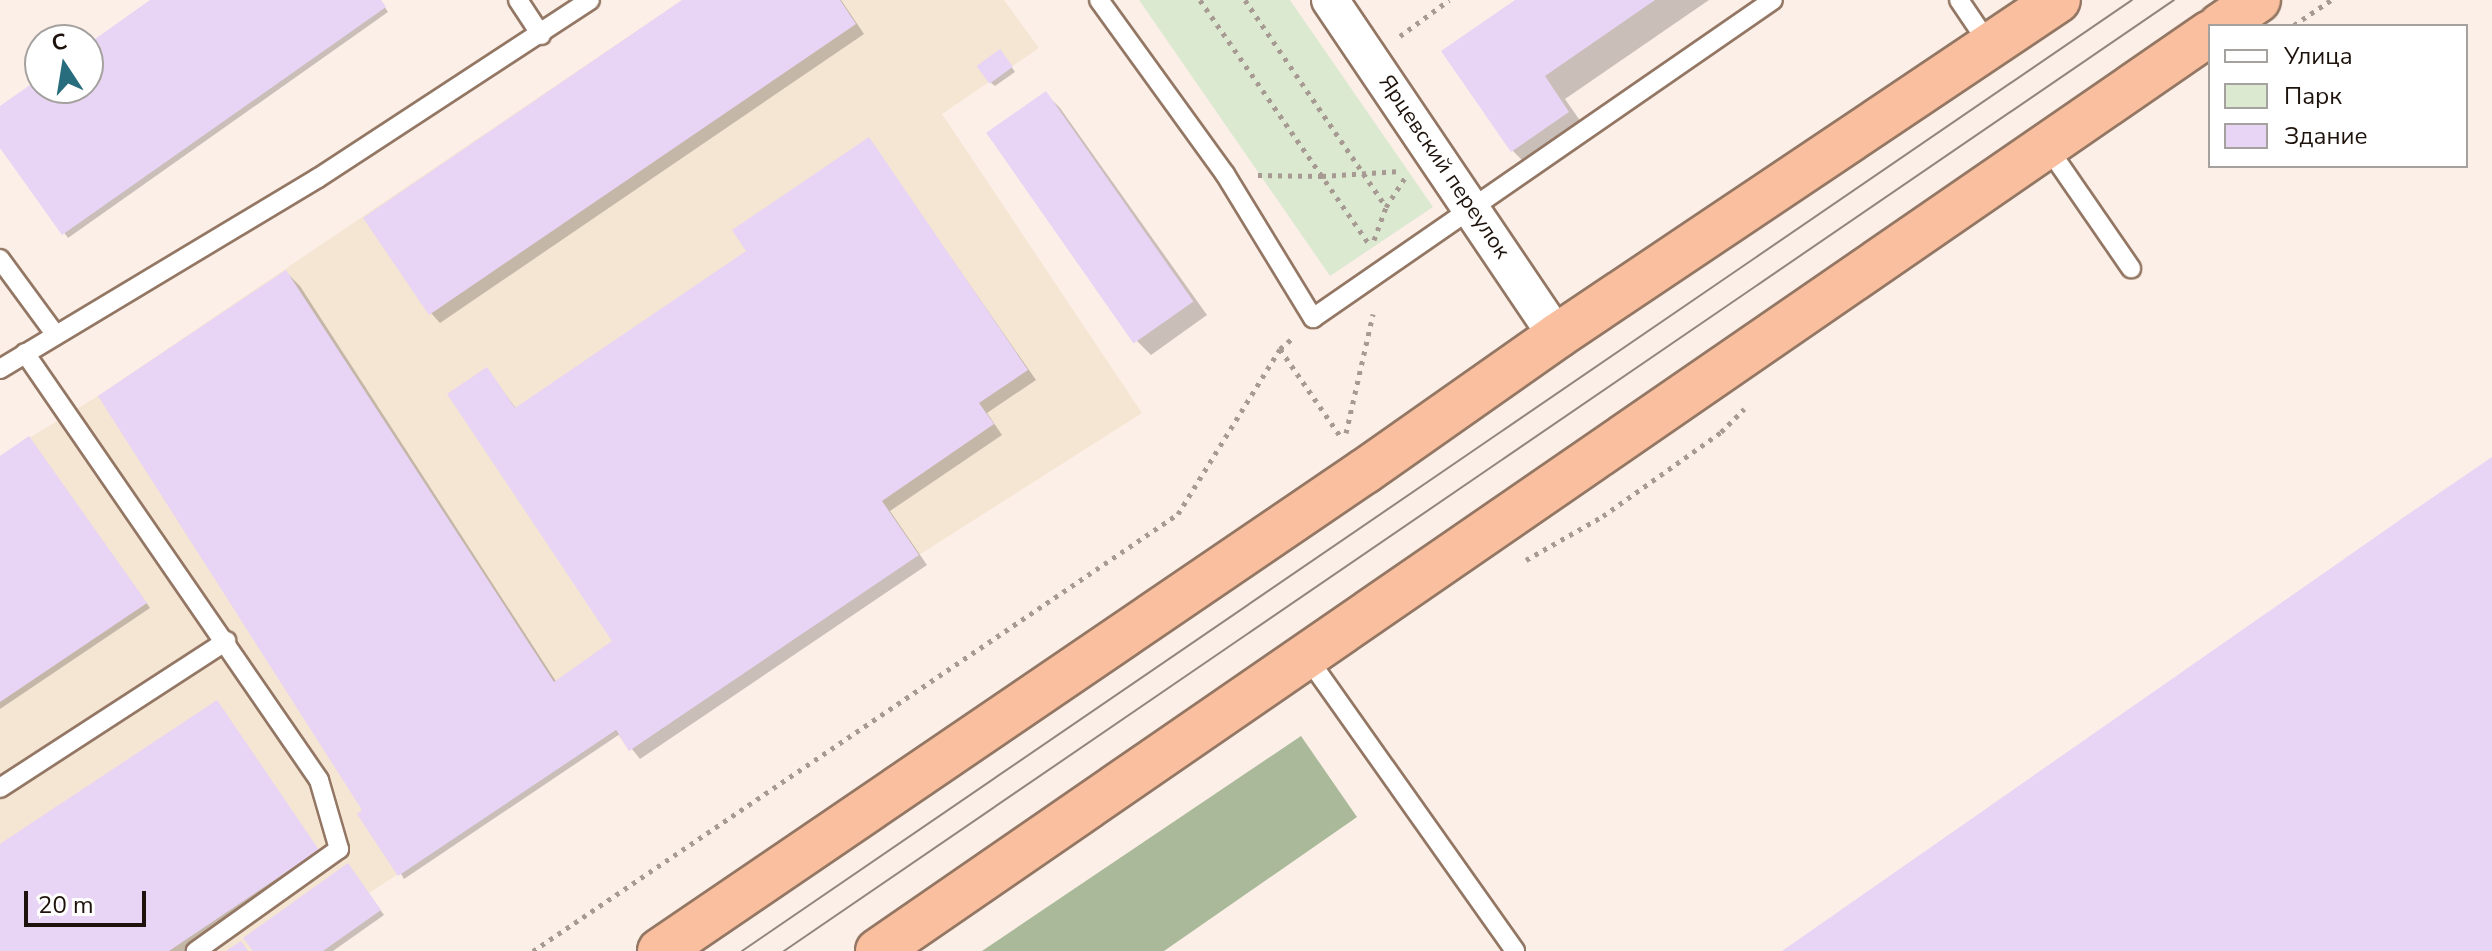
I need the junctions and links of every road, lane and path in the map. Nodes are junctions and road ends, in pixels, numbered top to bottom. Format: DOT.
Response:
graph roads {
  1 [pos="518,0"];
  2 [pos="590,0"];
  3 [pos="1099,0"];
  4 [pos="1200,0"];
  5 [pos="1245,0"];
  6 [pos="1330,0"];
  7 [pos="1449,0"];
  8 [pos="1773,0"];
  9 [pos="1959,0"];
  10 [pos="2058,0"];
  11 [pos="2258,0"];
  12 [pos="2331,0"];
  13 [pos="2223,24"];
  14 [pos="2296,24"];
  15 [pos="2208,34"];
  16 [pos="541,35"];
  17 [pos="1990,46"];
  18 [pos="1407,49"];
  19 [pos="2046,145"];
  20 [pos="1409,171"];
  21 [pos="1361,172"];
  22 [pos="1225,174"];
  23 [pos="1322,176"];
  24 [pos="1386,207"];
  25 [pos="1474,208"];
  26 [pos="1372,248"];
  27 [pos="0,259"];
  28 [pos="2131,268"];
  29 [pos="55,334"];
  30 [pos="1557,336"];
  31 [pos="25,353"];
  32 [pos="0,369"];
  33 [pos="1344,442"];
  34 [pos="226,641"];
  35 [pos="1307,657"];
  36 [pos="0,788"];
  37 [pos="196,951"];
  38 [pos="533,951"];
  39 [pos="660,951"];
  40 [pos="878,951"];
  41 [pos="1515,951"];
  1 -- 16 [label="lane"];
  2 -- 16 [label="lane"];
  3 -- 22 [label="lane"];
  4 -- 23 [label="path"];
  5 -- 21 [label="path"];
  6 -- 25 [label="street, Ярцевский переулок"];
  7 -- 18 [label="path"];
  8 -- 25 [label="lane"];
  9 -- 17 [label="lane"];
  10 -- 17 [label="highway"];
  11 -- 13 [label="highway"];
  12 -- 14 [label="path"];
  15 -- 19 [label="highway"];
  16 -- 29 [label="lane"];
  17 -- 30 [label="highway"];
  19 -- 28 [label="lane"];
  19 -- 35 [label="highway"];
  20 -- 21 [label="path"];
  21 -- 23 [label="path"];
  21 -- 24 [label="path"];
  22 -- 23 [label="path"];
  22 -- 25 [label="lane"];
  23 -- 26 [label="path"];
  25 -- 30 [label="street, Ярцевский переулок"];
  27 -- 29 [label="lane"];
  29 -- 31 [label="lane"];
  30 -- 39 [label="highway"];
  31 -- 32 [label="lane"];
  31 -- 34 [label="lane"];
  33 -- 38 [label="path"];
  34 -- 36 [label="lane"];
  34 -- 37 [label="lane"];
  35 -- 40 [label="highway"];
  35 -- 41 [label="lane"];
}
